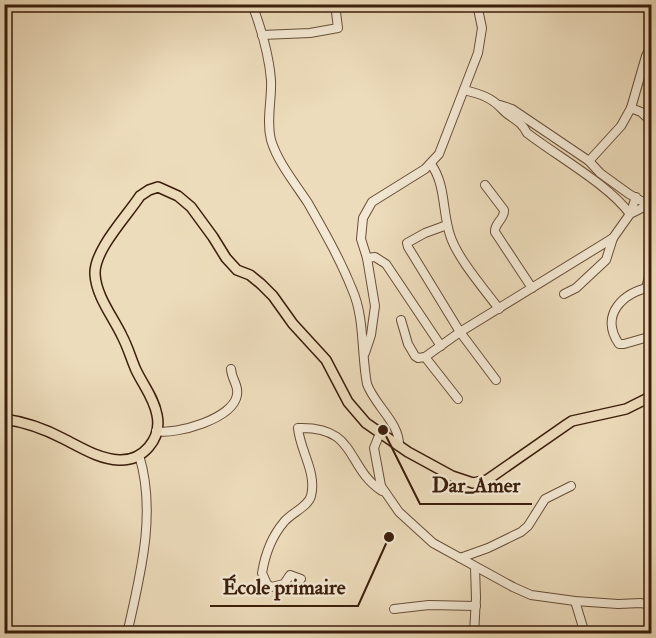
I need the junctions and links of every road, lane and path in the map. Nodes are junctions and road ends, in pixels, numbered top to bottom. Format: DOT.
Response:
graph roads {
  1 [pos="252,4"];
  2 [pos="335,4"];
  3 [pos="477,4"];
  4 [pos="262,36"];
  5 [pos="651,44"];
  6 [pos="464,90"];
  7 [pos="500,105"];
  8 [pos="631,108"];
  9 [pos="651,122"];
  10 [pos="589,161"];
  11 [pos="431,164"];
  12 [pos="600,173"];
  13 [pos="593,181"];
  14 [pos="485,185"];
  15 [pos="636,197"];
  16 [pos="651,205"];
  17 [pos="630,214"];
  18 [pos="447,225"];
  19 [pos="613,238"];
  20 [pos="367,258"];
  21 [pos="651,266"];
  22 [pos="649,287"];
  23 [pos="532,288"];
  24 [pos="564,294"];
  25 [pos="499,309"];
  26 [pos="401,320"];
  27 [pos="460,332"];
  28 [pos="651,336"];
  29 [pos="441,346"];
  30 [pos="364,356"];
  31 [pos="425,357"];
  32 [pos="231,369"];
  33 [pos="496,380"];
  34 [pos="651,396"];
  35 [pos="458,399"];
  36 [pos="4,419"];
  37 [pos="156,431"];
  38 [pos="380,433"];
  39 [pos="399,446"];
  40 [pos="140,455"];
  41 [pos="571,486"];
  42 [pos="386,494"];
  43 [pos="460,558"];
  44 [pos="475,567"];
  45 [pos="301,579"];
  46 [pos="575,601"];
  47 [pos="476,606"];
  48 [pos="651,606"];
  49 [pos="394,609"];
  50 [pos="127,633"];
  51 [pos="406,633"];
  52 [pos="473,633"];
  53 [pos="585,633"];
  1 -- 4 [label="street"];
  2 -- 4 [label="street"];
  3 -- 6 [label="street"];
  4 -- 30 [label="street"];
  5 -- 8 [label="street"];
  6 -- 7 [label="street"];
  6 -- 11 [label="street"];
  7 -- 10 [label="street"];
  7 -- 13 [label="street"];
  8 -- 9 [label="street"];
  8 -- 10 [label="street"];
  10 -- 12 [label="street"];
  11 -- 18 [label="street"];
  11 -- 20 [label="street"];
  12 -- 13 [label="street"];
  12 -- 15 [label="street"];
  13 -- 17 [label="street"];
  14 -- 23 [label="street"];
  15 -- 16 [label="street"];
  15 -- 17 [label="street"];
  16 -- 17 [label="street"];
  17 -- 19 [label="street"];
  18 -- 25 [label="street"];
  18 -- 27 [label="street"];
  19 -- 23 [label="street"];
  19 -- 24 [label="street"];
  20 -- 29 [label="street"];
  20 -- 30 [label="street"];
  21 -- 22 [label="street"];
  22 -- 28 [label="street"];
  23 -- 25 [label="street"];
  25 -- 27 [label="street"];
  26 -- 31 [label="street"];
  27 -- 29 [label="street"];
  27 -- 33 [label="street"];
  29 -- 31 [label="street"];
  30 -- 39 [label="street"];
  31 -- 35 [label="street"];
  32 -- 37 [label="street"];
  34 -- 39 [label="main road"];
  36 -- 40 [label="main road"];
  37 -- 38 [label="main road"];
  37 -- 40 [label="main road"];
  38 -- 39 [label="main road"];
  38 -- 42 [label="street"];
  40 -- 50 [label="street"];
  41 -- 43 [label="street"];
  42 -- 43 [label="street"];
  42 -- 45 [label="street"];
  43 -- 44 [label="street"];
  44 -- 46 [label="street"];
  44 -- 47 [label="street"];
  46 -- 48 [label="street"];
  46 -- 53 [label="street"];
  47 -- 49 [label="street"];
  47 -- 52 [label="street"];
  51 -- 52 [label="street"];
}
